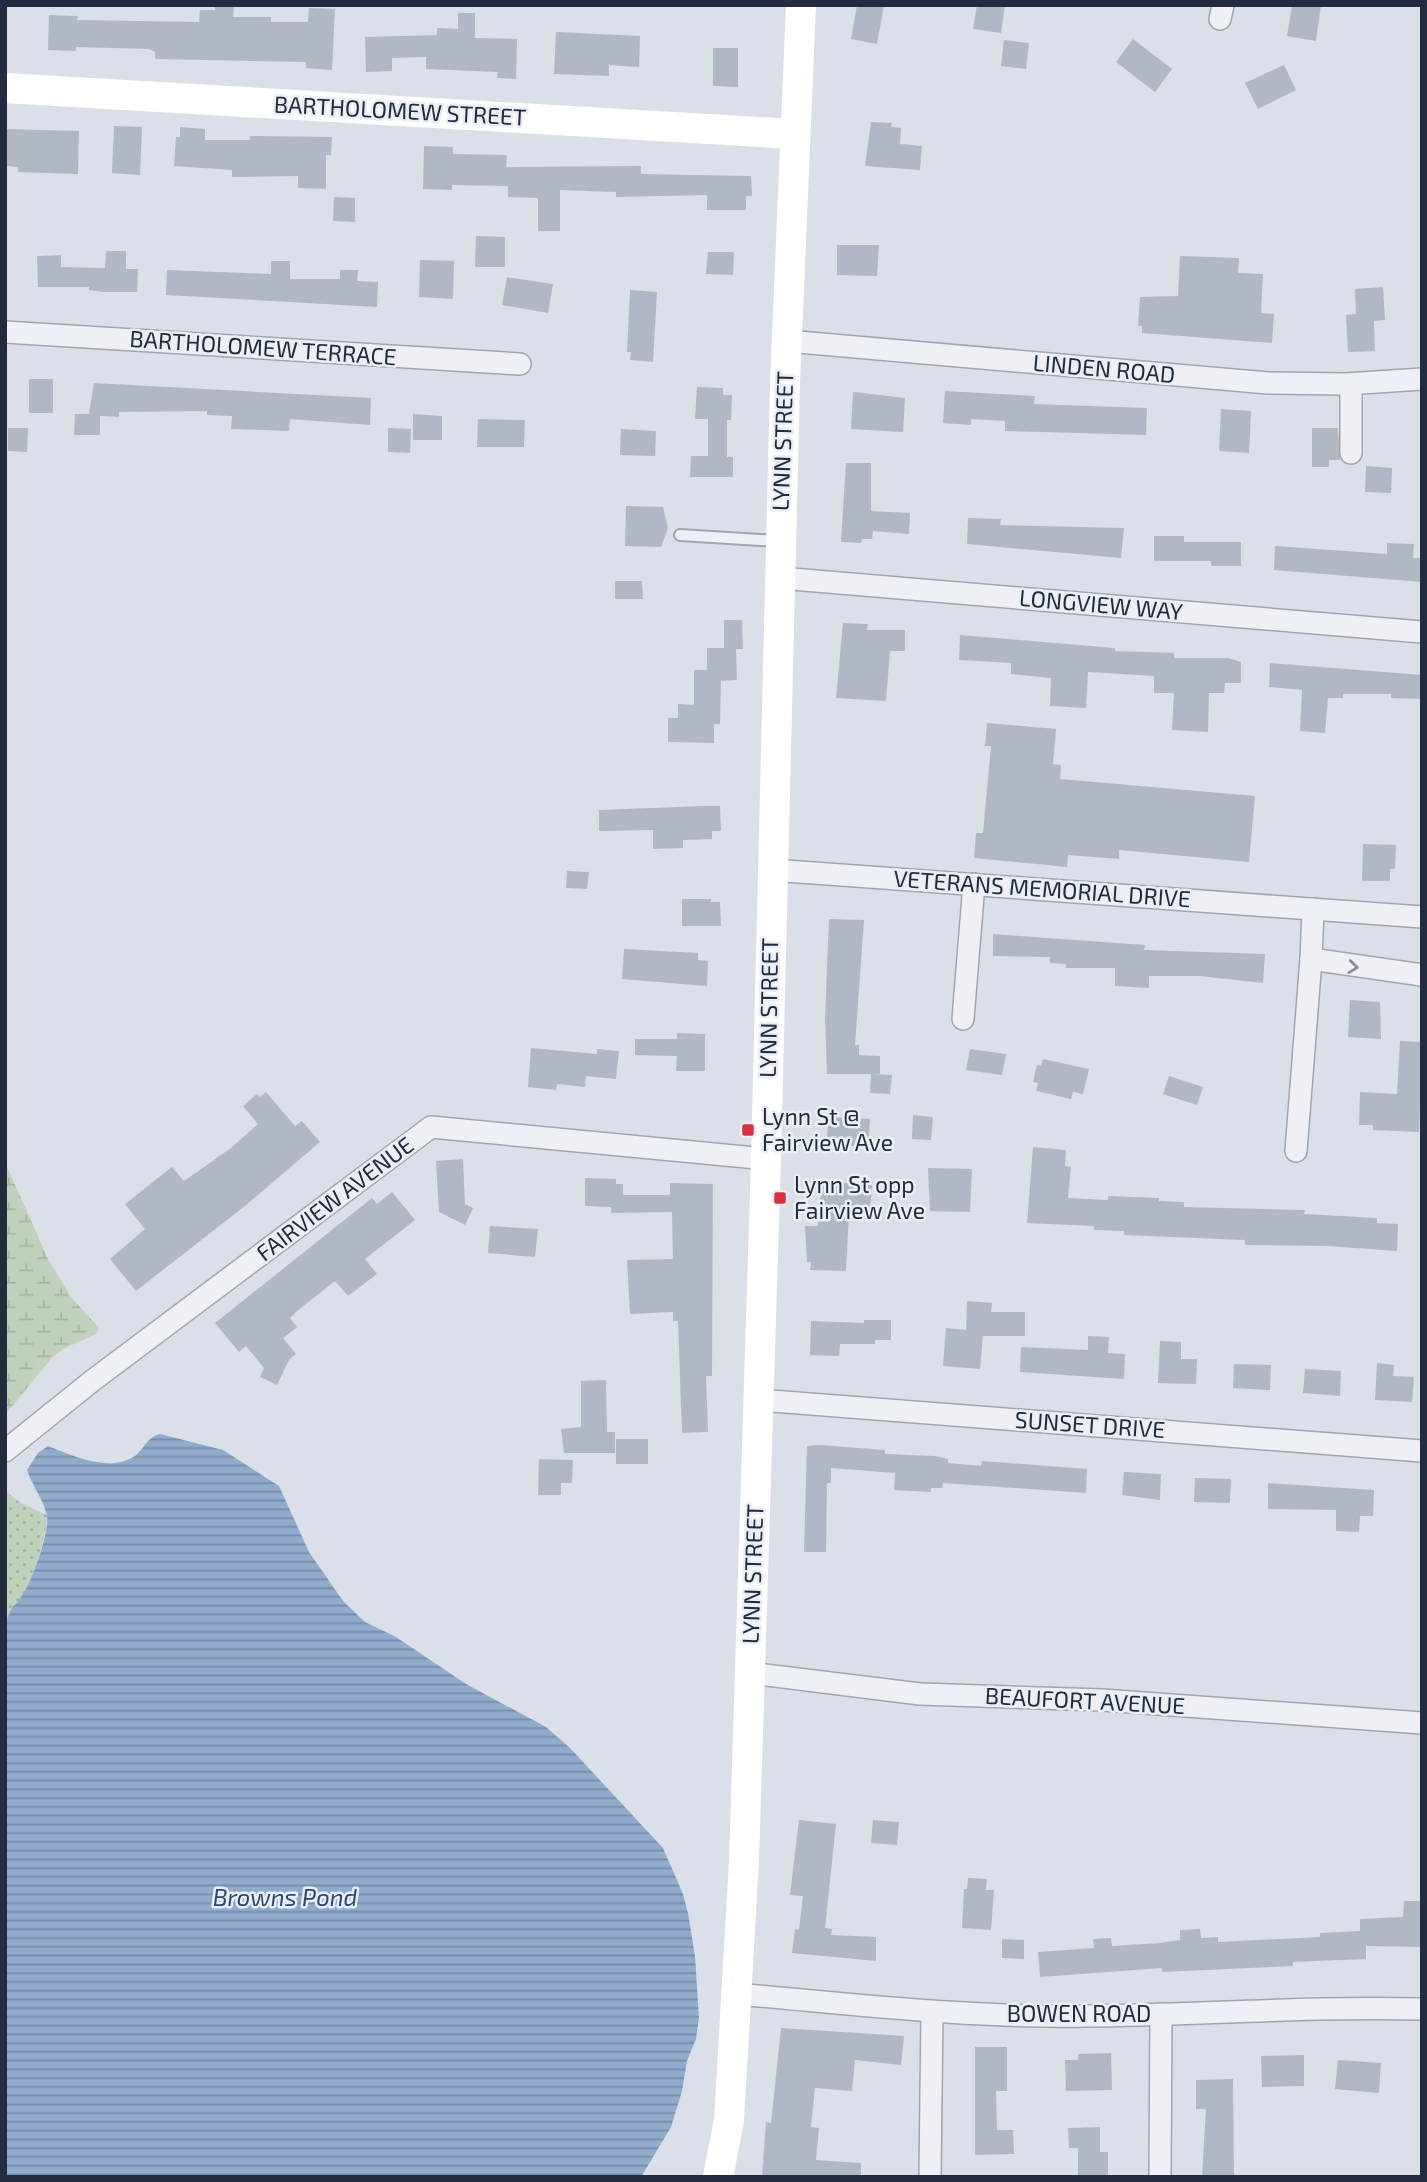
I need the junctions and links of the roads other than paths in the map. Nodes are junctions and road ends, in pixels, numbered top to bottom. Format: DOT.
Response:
graph roads {
  1 [pos="801,5"];
  2 [pos="5,88"];
  3 [pos="794,134"];
  4 [pos="5,332"];
  5 [pos="787,341"];
  6 [pos="520,364"];
  7 [pos="1422,379"];
  8 [pos="1351,384"];
  9 [pos="1351,453"];
  10 [pos="680,535"];
  11 [pos="780,541"];
  12 [pos="780,578"];
  13 [pos="1422,632"];
  14 [pos="772,870"];
  15 [pos="974,884"];
  16 [pos="1313,909"];
  17 [pos="1422,917"];
  18 [pos="1311,959"];
  19 [pos="1422,975"];
  20 [pos="963,1019"];
  21 [pos="1296,1151"];
  22 [pos="766,1159"];
  23 [pos="758,1400"];
  24 [pos="5,1451"];
  25 [pos="1422,1451"];
  26 [pos="750,1673"];
  27 [pos="1422,1723"];
  28 [pos="736,1994"];
  29 [pos="1422,2008"];
  30 [pos="932,2012"];
  31 [pos="1161,2014"];
  32 [pos="718,2177"];
  33 [pos="930,2177"];
  34 [pos="1160,2177"];
  1 -- 3 [label="main road, LYNN STREET"];
  2 -- 3 [label="main road, BARTHOLOMEW STREET"];
  3 -- 5 [label="main road, LYNN STREET"];
  4 -- 6 [label="street, BARTHOLOMEW TERRACE"];
  5 -- 8 [label="street, LINDEN ROAD"];
  5 -- 11 [label="main road, LYNN STREET"];
  7 -- 8 [label="street, LINDEN ROAD"];
  8 -- 9 [label="street"];
  10 -- 11 [label="lane"];
  11 -- 12 [label="main road, LYNN STREET"];
  12 -- 13 [label="street, LONGVIEW WAY"];
  12 -- 14 [label="main road, LYNN STREET"];
  14 -- 15 [label="street, VETERANS MEMORIAL DRIVE"];
  14 -- 22 [label="main road, LYNN STREET"];
  15 -- 16 [label="street, VETERANS MEMORIAL DRIVE"];
  15 -- 20 [label="street"];
  16 -- 17 [label="street, VETERANS MEMORIAL DRIVE"];
  16 -- 18 [label="street"];
  18 -- 19 [label="street, one-way"];
  18 -- 21 [label="street"];
  22 -- 23 [label="main road, LYNN STREET"];
  22 -- 24 [label="street, FAIRVIEW AVENUE"];
  23 -- 25 [label="street, SUNSET DRIVE"];
  23 -- 26 [label="main road, LYNN STREET"];
  26 -- 27 [label="street, BEAUFORT AVENUE"];
  26 -- 28 [label="main road, LYNN STREET"];
  28 -- 30 [label="street, BOWEN ROAD"];
  28 -- 32 [label="main road, LYNN STREET"];
  29 -- 31 [label="street, BOWEN ROAD"];
  30 -- 31 [label="street, BOWEN ROAD"];
  30 -- 33 [label="street"];
  31 -- 34 [label="street"];
}
